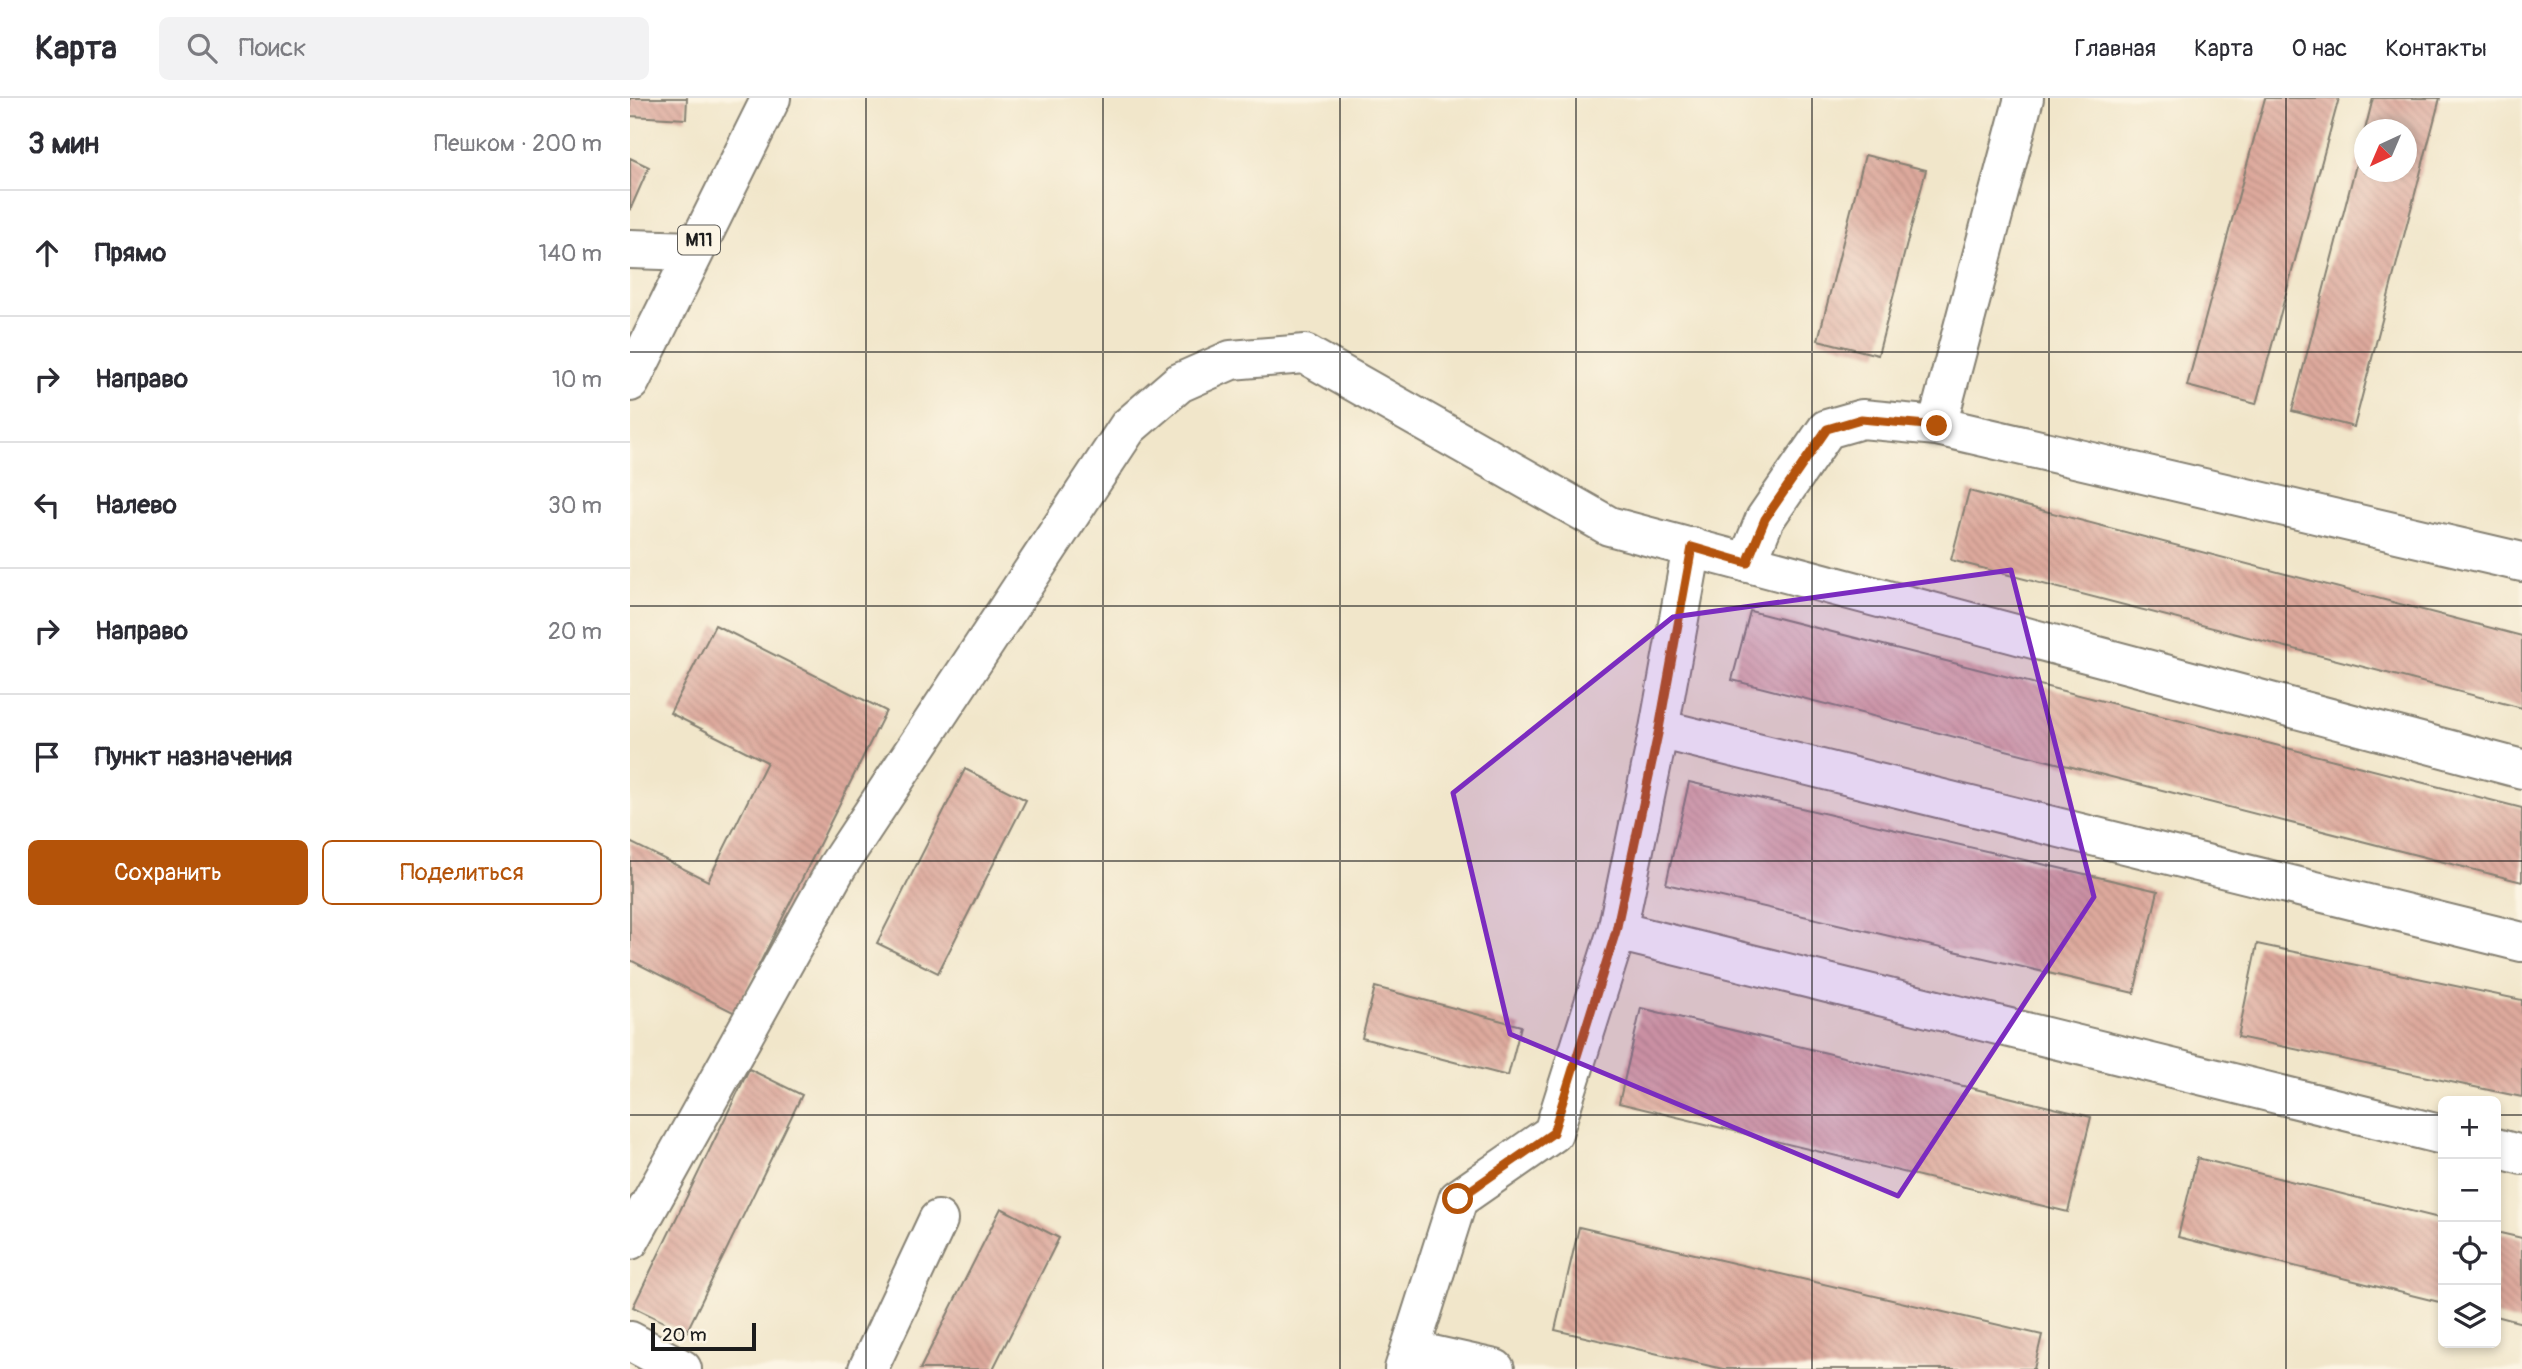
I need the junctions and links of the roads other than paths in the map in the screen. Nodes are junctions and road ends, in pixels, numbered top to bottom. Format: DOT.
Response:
graph roads {
  1 [pos="771,98"];
  2 [pos="2024,98"];
  3 [pos="630,249"];
  4 [pos="694,251"];
  5 [pos="630,382"];
  6 [pos="1937,426"];
  7 [pos="1692,547"];
  8 [pos="2522,562"];
  9 [pos="1747,563"];
  10 [pos="1659,729"];
  11 [pos="2522,769"];
  12 [pos="1616,931"];
  13 [pos="2522,942"];
  14 [pos="2438,1134"];
  15 [pos="2501,1149"];
  16 [pos="2522,1155"];
  17 [pos="938,1220"];
  18 [pos="630,1240"];
  19 [pos="630,1341"];
  20 [pos="1407,1360"];
  21 [pos="682,1369"];
  22 [pos="868,1369"];
  23 [pos="1496,1369"];
  1 -- 4 [label="main road, М11"];
  2 -- 6 [label="main road"];
  3 -- 4 [label="main road"];
  4 -- 5 [label="main road, М11"];
  6 -- 8 [label="main road"];
  6 -- 9 [label="main road"];
  7 -- 9 [label="main road"];
  7 -- 10 [label="main road"];
  7 -- 18 [label="main road"];
  9 -- 11 [label="main road"];
  10 -- 12 [label="main road"];
  10 -- 13 [label="main road"];
  12 -- 14 [label="main road"];
  12 -- 20 [label="main road"];
  15 -- 16 [label="main road"];
  17 -- 22 [label="main road"];
  19 -- 21 [label="main road"];
  20 -- 23 [label="main road"];
}
